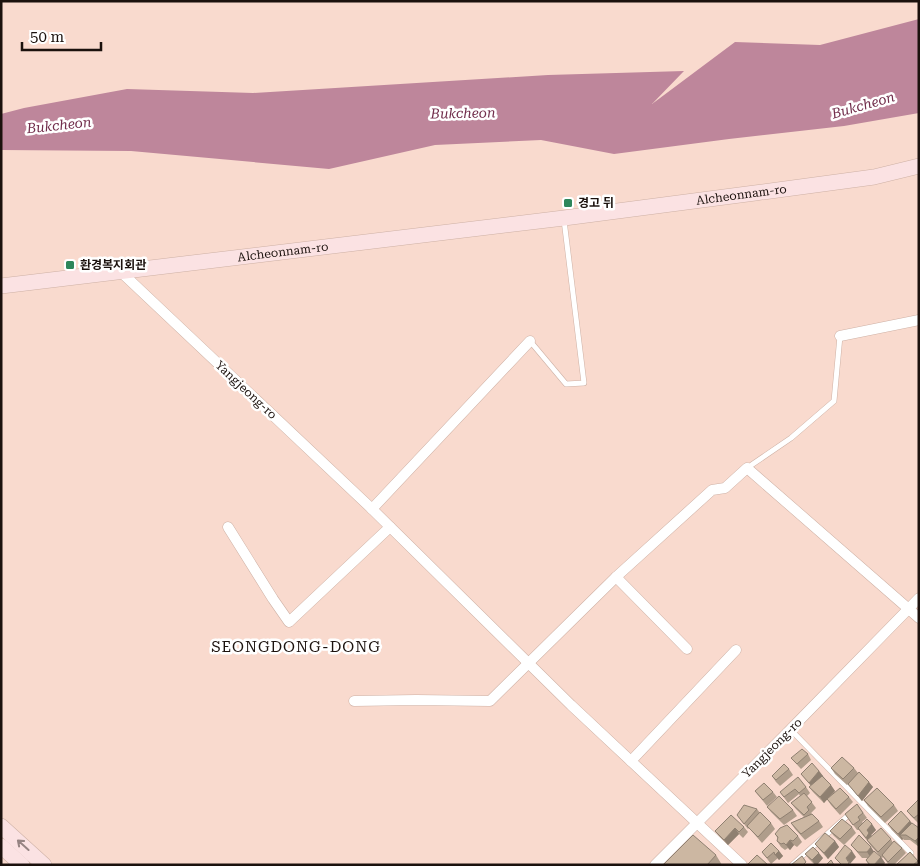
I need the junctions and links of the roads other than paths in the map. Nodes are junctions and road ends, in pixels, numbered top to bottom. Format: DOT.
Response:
graph roads {
  1 [pos="919,166"];
  2 [pos="564,218"];
  3 [pos="120,271"];
  4 [pos="1,286"];
  5 [pos="919,320"];
  6 [pos="840,336"];
  7 [pos="530,341"];
  8 [pos="747,468"];
  9 [pos="372,509"];
  10 [pos="228,527"];
  11 [pos="390,527"];
  12 [pos="616,577"];
  13 [pos="919,598"];
  14 [pos="909,608"];
  15 [pos="919,618"];
  16 [pos="687,649"];
  17 [pos="736,650"];
  18 [pos="528,664"];
  19 [pos="354,701"];
  20 [pos="790,730"];
  21 [pos="631,761"];
  22 [pos="861,803"];
  23 [pos="697,823"];
  24 [pos="1,826"];
  25 [pos="1,846"];
  26 [pos="912,853"];
  27 [pos="16,863"];
  28 [pos="44,865"];
  29 [pos="655,865"];
  30 [pos="742,865"];
  31 [pos="792,865"];
  1 -- 2 [label="street, Alcheonnam-ro"];
  2 -- 3 [label="street, Alcheonnam-ro"];
  2 -- 7 [label="lane"];
  3 -- 4 [label="street, Alcheonnam-ro"];
  3 -- 9 [label="street, Yangjeong-ro"];
  5 -- 6 [label="street"];
  6 -- 8 [label="lane"];
  7 -- 9 [label="street"];
  8 -- 12 [label="street"];
  8 -- 14 [label="street"];
  9 -- 11 [label="street, Yangjeong-ro"];
  10 -- 11 [label="street"];
  11 -- 18 [label="street, Yangjeong-ro"];
  12 -- 16 [label="street"];
  12 -- 18 [label="street"];
  13 -- 14 [label="street, Yangjeong-ro"];
  14 -- 15 [label="street"];
  14 -- 20 [label="street, Yangjeong-ro"];
  17 -- 21 [label="street"];
  18 -- 19 [label="street"];
  18 -- 21 [label="street, Yangjeong-ro"];
  20 -- 22 [label="lane"];
  20 -- 23 [label="street, Yangjeong-ro"];
  21 -- 23 [label="street, Yangjeong-ro"];
  22 -- 26 [label="lane"];
  22 -- 31 [label="lane"];
  23 -- 29 [label="street"];
  23 -- 30 [label="street"];
  28 -- 24 [label="street, one-way"];
  25 -- 27 [label="street"];
}
